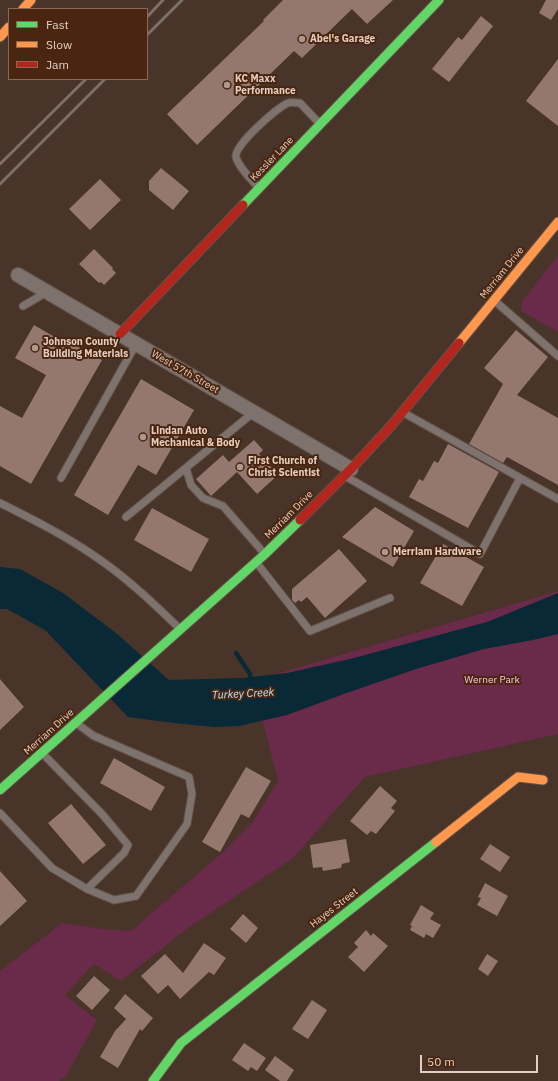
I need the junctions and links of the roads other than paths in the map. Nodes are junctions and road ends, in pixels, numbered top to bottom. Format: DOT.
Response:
graph roads {
  1 [pos="31,0"];
  2 [pos="439,0"];
  3 [pos="24,8"];
  4 [pos="8,28"];
  5 [pos="0,37"];
  6 [pos="320,124"];
  7 [pos="259,189"];
  8 [pos="558,222"];
  9 [pos="18,275"];
  10 [pos="47,292"];
  11 [pos="494,300"];
  12 [pos="23,306"];
  13 [pos="120,334"];
  14 [pos="136,344"];
  15 [pos="558,356"];
  16 [pos="254,412"];
  17 [pos="403,412"];
  18 [pos="186,468"];
  19 [pos="348,473"];
  20 [pos="61,478"];
  21 [pos="520,478"];
  22 [pos="558,499"];
  23 [pos="0,503"];
  24 [pos="126,517"];
  25 [pos="265,554"];
  26 [pos="256,562"];
  27 [pos="390,598"];
  28 [pos="181,629"];
  29 [pos="76,723"];
  30 [pos="42,753"];
  31 [pos="543,780"];
  32 [pos="0,790"];
  33 [pos="0,813"];
  34 [pos="87,889"];
  35 [pos="153,1081"];
  1 -- 3 [label="main road"];
  2 -- 6 [label="main road, Kessler Lane"];
  4 -- 5 [label="main road"];
  6 -- 7 [label="main road, Kessler Lane"];
  6 -- 7 [label="lane"];
  7 -- 13 [label="main road, Kessler Lane"];
  8 -- 11 [label="main road, Merriam Drive"];
  9 -- 10 [label="street, West 57th Street"];
  10 -- 12 [label="lane"];
  10 -- 13 [label="street, West 57th Street"];
  11 -- 15 [label="lane"];
  11 -- 17 [label="main road, Merriam Drive"];
  13 -- 14 [label="street, West 57th Street"];
  14 -- 16 [label="street, West 57th Street"];
  14 -- 20 [label="lane"];
  16 -- 18 [label="lane"];
  16 -- 19 [label="street, West 57th Street"];
  17 -- 19 [label="main road, Merriam Drive"];
  17 -- 21 [label="lane"];
  18 -- 24 [label="lane"];
  18 -- 25 [label="lane"];
  19 -- 21 [label="lane"];
  19 -- 25 [label="main road, Merriam Drive"];
  21 -- 22 [label="lane"];
  23 -- 28 [label="lane"];
  25 -- 26 [label="main road, Merriam Drive"];
  26 -- 27 [label="lane"];
  26 -- 28 [label="main road, Merriam Drive"];
  28 -- 29 [label="main road, Merriam Drive"];
  29 -- 30 [label="main road, Merriam Drive"];
  29 -- 34 [label="lane"];
  30 -- 32 [label="main road, Merriam Drive"];
  30 -- 34 [label="lane"];
  31 -- 35 [label="main road, Hayes Street"];
  33 -- 34 [label="lane"];
}
